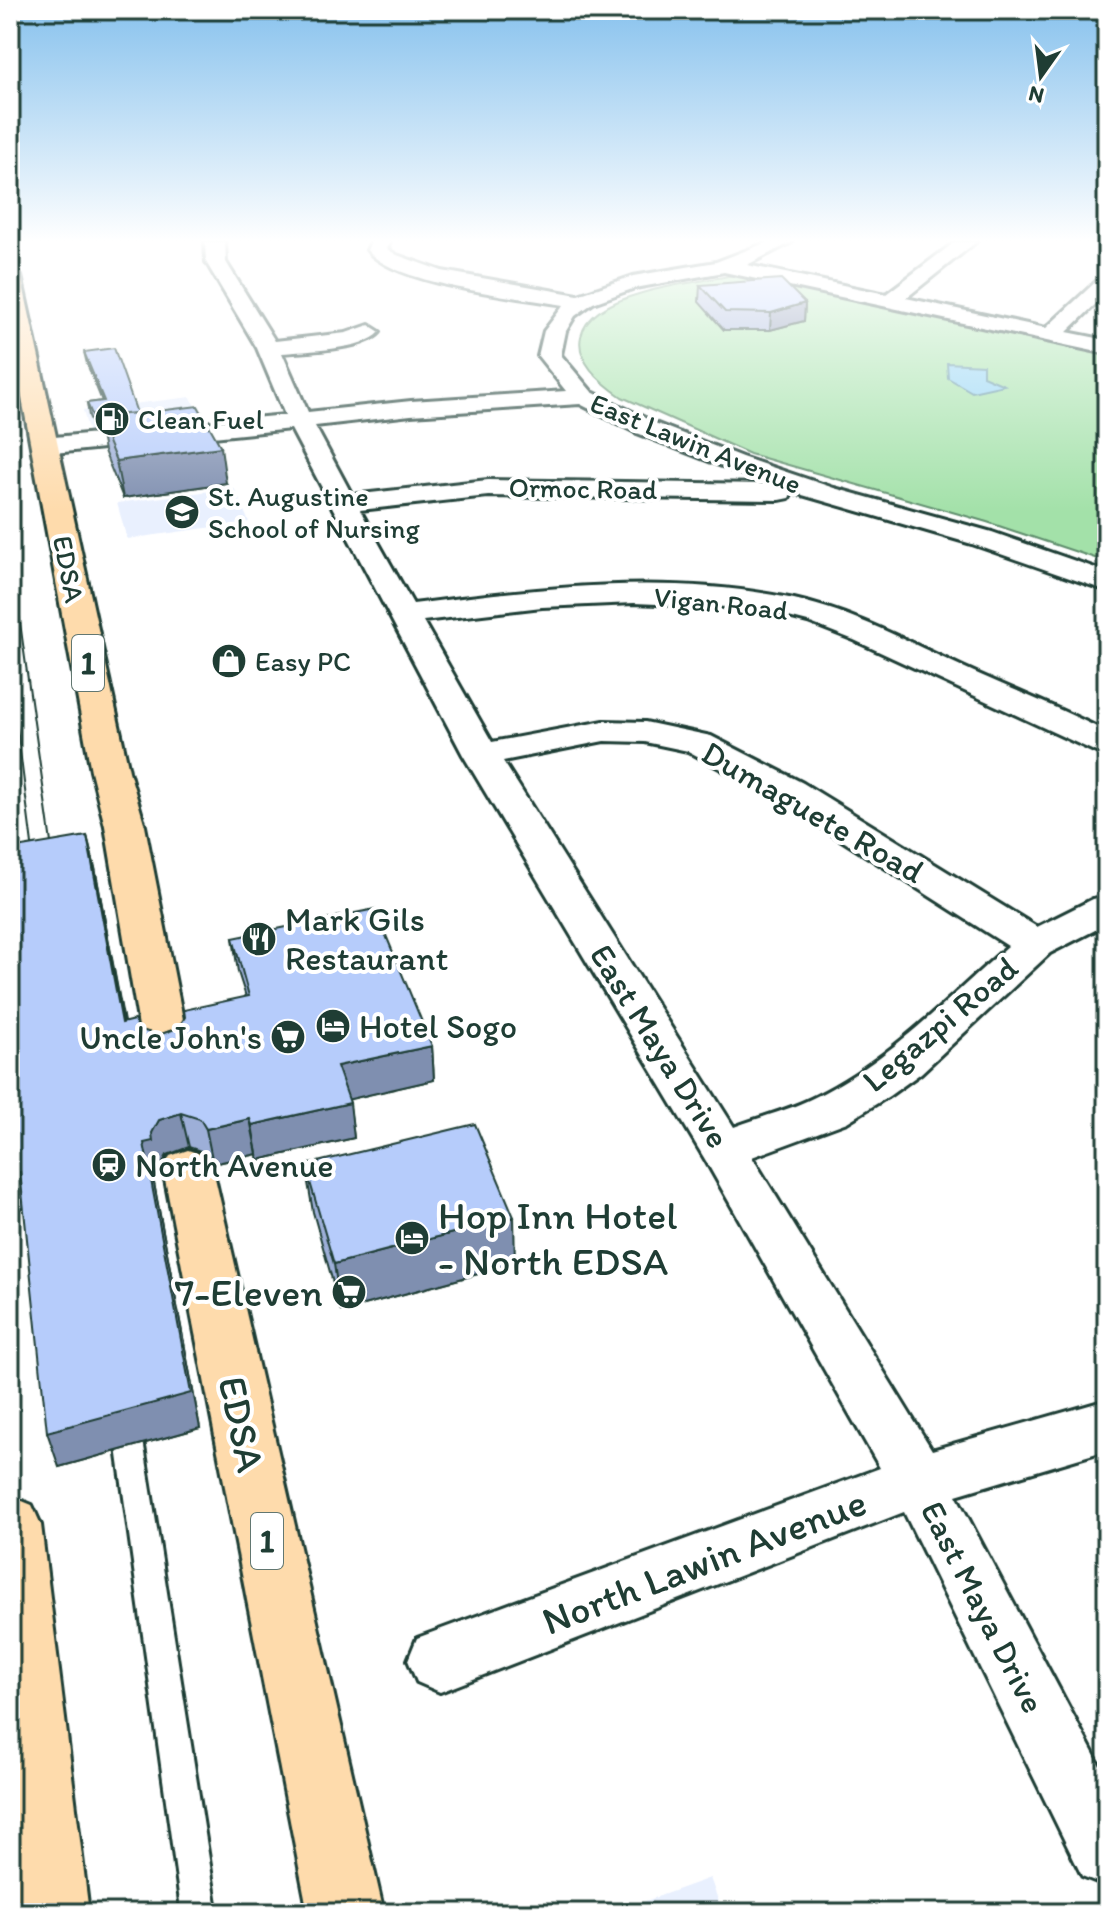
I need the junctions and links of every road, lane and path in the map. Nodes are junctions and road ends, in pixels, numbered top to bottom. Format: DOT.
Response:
graph roads {
  1 [pos="21,332"];
  2 [pos="258,332"];
  3 [pos="369,332"];
  4 [pos="554,332"];
  5 [pos="1036,332"];
  6 [pos="1054,332"];
  7 [pos="1051,335"];
  8 [pos="1107,347"];
  9 [pos="268,348"];
  10 [pos="584,397"];
  11 [pos="299,420"];
  12 [pos="45,450"];
  13 [pos="824,494"];
  14 [pos="343,504"];
  15 [pos="1107,582"];
  16 [pos="404,614"];
  17 [pos="1107,746"];
  18 [pos="481,755"];
  19 [pos="1107,908"];
  20 [pos="1035,944"];
  21 [pos="166,1050"];
  22 [pos="723,1149"];
  23 [pos="188,1169"];
  24 [pos="1107,1425"];
  25 [pos="918,1480"];
  26 [pos="10,1525"];
  27 [pos="440,1660"];
  28 [pos="1107,1851"];
  29 [pos="51,1913"];
  30 [pos="346,1913"];
  1 -- 12 [label="highway, EDSA / 1"];
  2 -- 9 [label="street, East Maya Drive"];
  3 -- 9 [label="street"];
  4 -- 10 [label="street"];
  5 -- 7 [label="street"];
  6 -- 7 [label="street"];
  7 -- 8 [label="street"];
  9 -- 11 [label="street, East Maya Drive"];
  10 -- 11 [label="street, East Lawin Avenue"];
  10 -- 13 [label="street, East Lawin Avenue"];
  11 -- 12 [label="street, East Lawin Avenue"];
  11 -- 14 [label="street, East Maya Drive"];
  12 -- 21 [label="highway, EDSA / 1"];
  13 -- 14 [label="street, Ormoc Road"];
  13 -- 15 [label="street, East Lawin Avenue"];
  14 -- 16 [label="street, East Maya Drive"];
  16 -- 17 [label="street, Vigan Road"];
  16 -- 18 [label="street, East Maya Drive"];
  18 -- 20 [label="street, Dumaguete Road"];
  18 -- 22 [label="street, East Maya Drive"];
  19 -- 20 [label="street, Legazpi Road"];
  20 -- 22 [label="street, Legazpi Road"];
  22 -- 25 [label="street, East Maya Drive"];
  23 -- 30 [label="highway, EDSA / 1"];
  24 -- 25 [label="street, North Lawin Avenue"];
  25 -- 27 [label="street, North Lawin Avenue"];
  25 -- 28 [label="street, East Maya Drive"];
  26 -- 29 [label="highway"];
}
